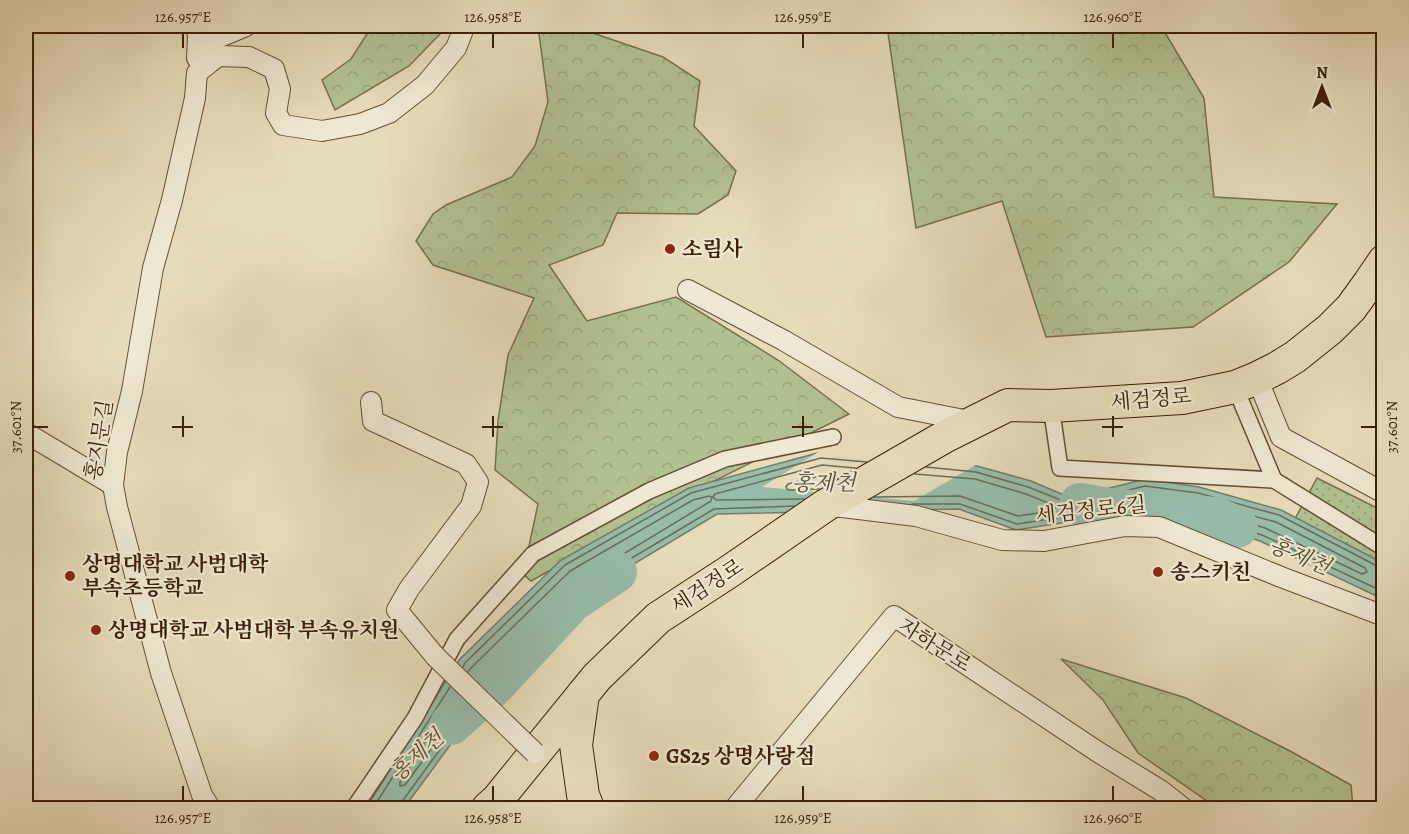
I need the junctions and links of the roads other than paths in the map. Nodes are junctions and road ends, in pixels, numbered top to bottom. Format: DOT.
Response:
graph roads {
  1 [pos="196,26"];
  2 [pos="246,26"];
  3 [pos="460,26"];
  4 [pos="198,46"];
  5 [pos="197,73"];
  6 [pos="1383,261"];
  7 [pos="688,290"];
  8 [pos="1246,382"];
  9 [pos="371,402"];
  10 [pos="1051,406"];
  11 [pos="974,422"];
  12 [pos="26,433"];
  13 [pos="833,437"];
  14 [pos="1274,480"];
  15 [pos="113,485"];
  16 [pos="1383,493"];
  17 [pos="834,500"];
  18 [pos="1383,548"];
  19 [pos="1383,615"];
  20 [pos="584,693"];
  21 [pos="535,753"];
  22 [pos="498,806"];
  23 [pos="210,808"];
  24 [pos="354,808"];
  25 [pos="588,808"];
  26 [pos="735,808"];
  27 [pos="1183,808"];
  1 -- 4 [label="street, 홍지문길"];
  2 -- 4 [label="street"];
  3 -- 5 [label="street"];
  4 -- 5 [label="street, 홍지문길"];
  5 -- 15 [label="street, 홍지문길 / 홍지문길"];
  6 -- 8 [label="main road, 세검정로"];
  7 -- 11 [label="street"];
  8 -- 10 [label="main road, 세검정로"];
  8 -- 14 [label="street"];
  8 -- 16 [label="street"];
  9 -- 21 [label="street, bridge"];
  10 -- 11 [label="main road, 세검정로"];
  10 -- 14 [label="street"];
  11 -- 17 [label="main road, 세검정로"];
  12 -- 15 [label="street"];
  13 -- 24 [label="street"];
  14 -- 18 [label="street"];
  15 -- 23 [label="street, 홍지문길 / 홍지문길"];
  17 -- 19 [label="street, 세검정로6길"];
  17 -- 20 [label="main road, 세검정로"];
  20 -- 21 [label="main road, 세검정로"];
  20 -- 25 [label="main road"];
  21 -- 22 [label="main road, 세검정로"];
  26 -- 27 [label="street, 자하문로"];
}
